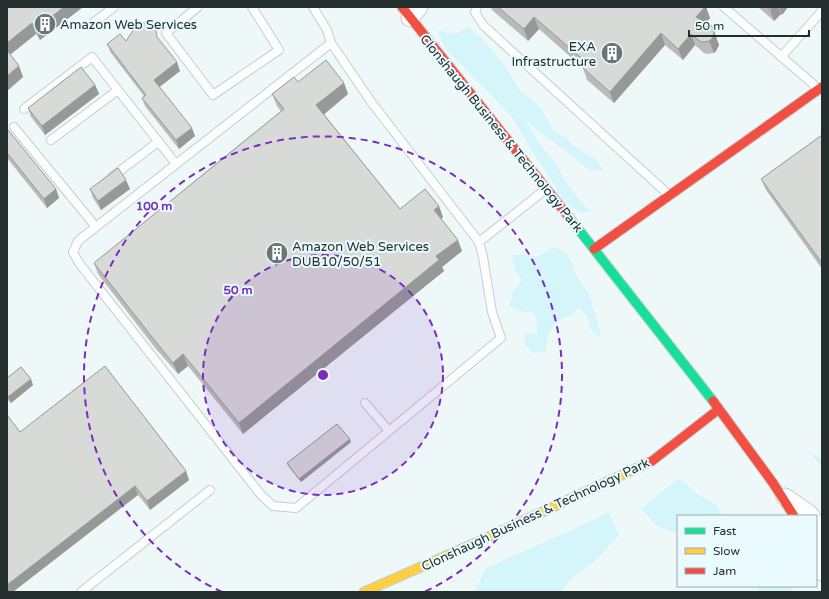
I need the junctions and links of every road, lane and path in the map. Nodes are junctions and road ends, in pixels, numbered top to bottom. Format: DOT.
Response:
graph roads {
  1 [pos="114,7"];
  2 [pos="198,7"];
  3 [pos="252,7"];
  4 [pos="313,7"];
  5 [pos="477,7"];
  6 [pos="724,7"];
  7 [pos="410,11"];
  8 [pos="822,12"];
  9 [pos="93,22"];
  10 [pos="331,44"];
  11 [pos="781,57"];
  12 [pos="820,89"];
  13 [pos="118,90"];
  14 [pos="24,109"];
  15 [pos="14,127"];
  16 [pos="51,140"];
  17 [pos="158,142"];
  18 [pos="176,164"];
  19 [pos="103,184"];
  20 [pos="547,189"];
  21 [pos="669,195"];
  22 [pos="96,227"];
  23 [pos="479,242"];
  24 [pos="594,249"];
  25 [pos="365,403"];
  26 [pos="719,409"];
  27 [pos="389,432"];
  28 [pos="210,490"];
  29 [pos="781,495"];
  30 [pos="782,515"];
  31 [pos="793,515"];
  32 [pos="809,515"];
  33 [pos="81,592"];
  34 [pos="364,592"];
  1 -- 9 [label="lane"];
  2 -- 3 [label="lane"];
  4 -- 10 [label="lane"];
  5 -- 21 [label="lane"];
  6 -- 11 [label="lane"];
  7 -- 20 [label="street, Clonshaugh Business & Technology Park"];
  8 -- 11 [label="lane"];
  10 -- 18 [label="lane"];
  10 -- 23 [label="lane"];
  11 -- 12 [label="lane"];
  12 -- 21 [label="street"];
  13 -- 14 [label="lane"];
  13 -- 16 [label="lane"];
  13 -- 17 [label="lane"];
  15 -- 22 [label="lane"];
  17 -- 18 [label="lane"];
  17 -- 19 [label="lane"];
  18 -- 22 [label="lane"];
  20 -- 23 [label="lane"];
  20 -- 24 [label="street, Clonshaugh Business & Technology Park"];
  21 -- 24 [label="street"];
  22 -- 27 [label="lane"];
  23 -- 27 [label="lane"];
  24 -- 26 [label="street, Clonshaugh Business & Technology Park"];
  25 -- 27 [label="lane"];
  26 -- 29 [label="street, Clonshaugh Business & Technology Park"];
  26 -- 34 [label="street, Clonshaugh Business & Technology Park"];
  28 -- 33 [label="lane"];
  29 -- 30 [label="street"];
  29 -- 31 [label="street, Clonshaugh Business & Technology Park"];
  29 -- 32 [label="street, Clonshaugh Business & Technology Park"];
}
